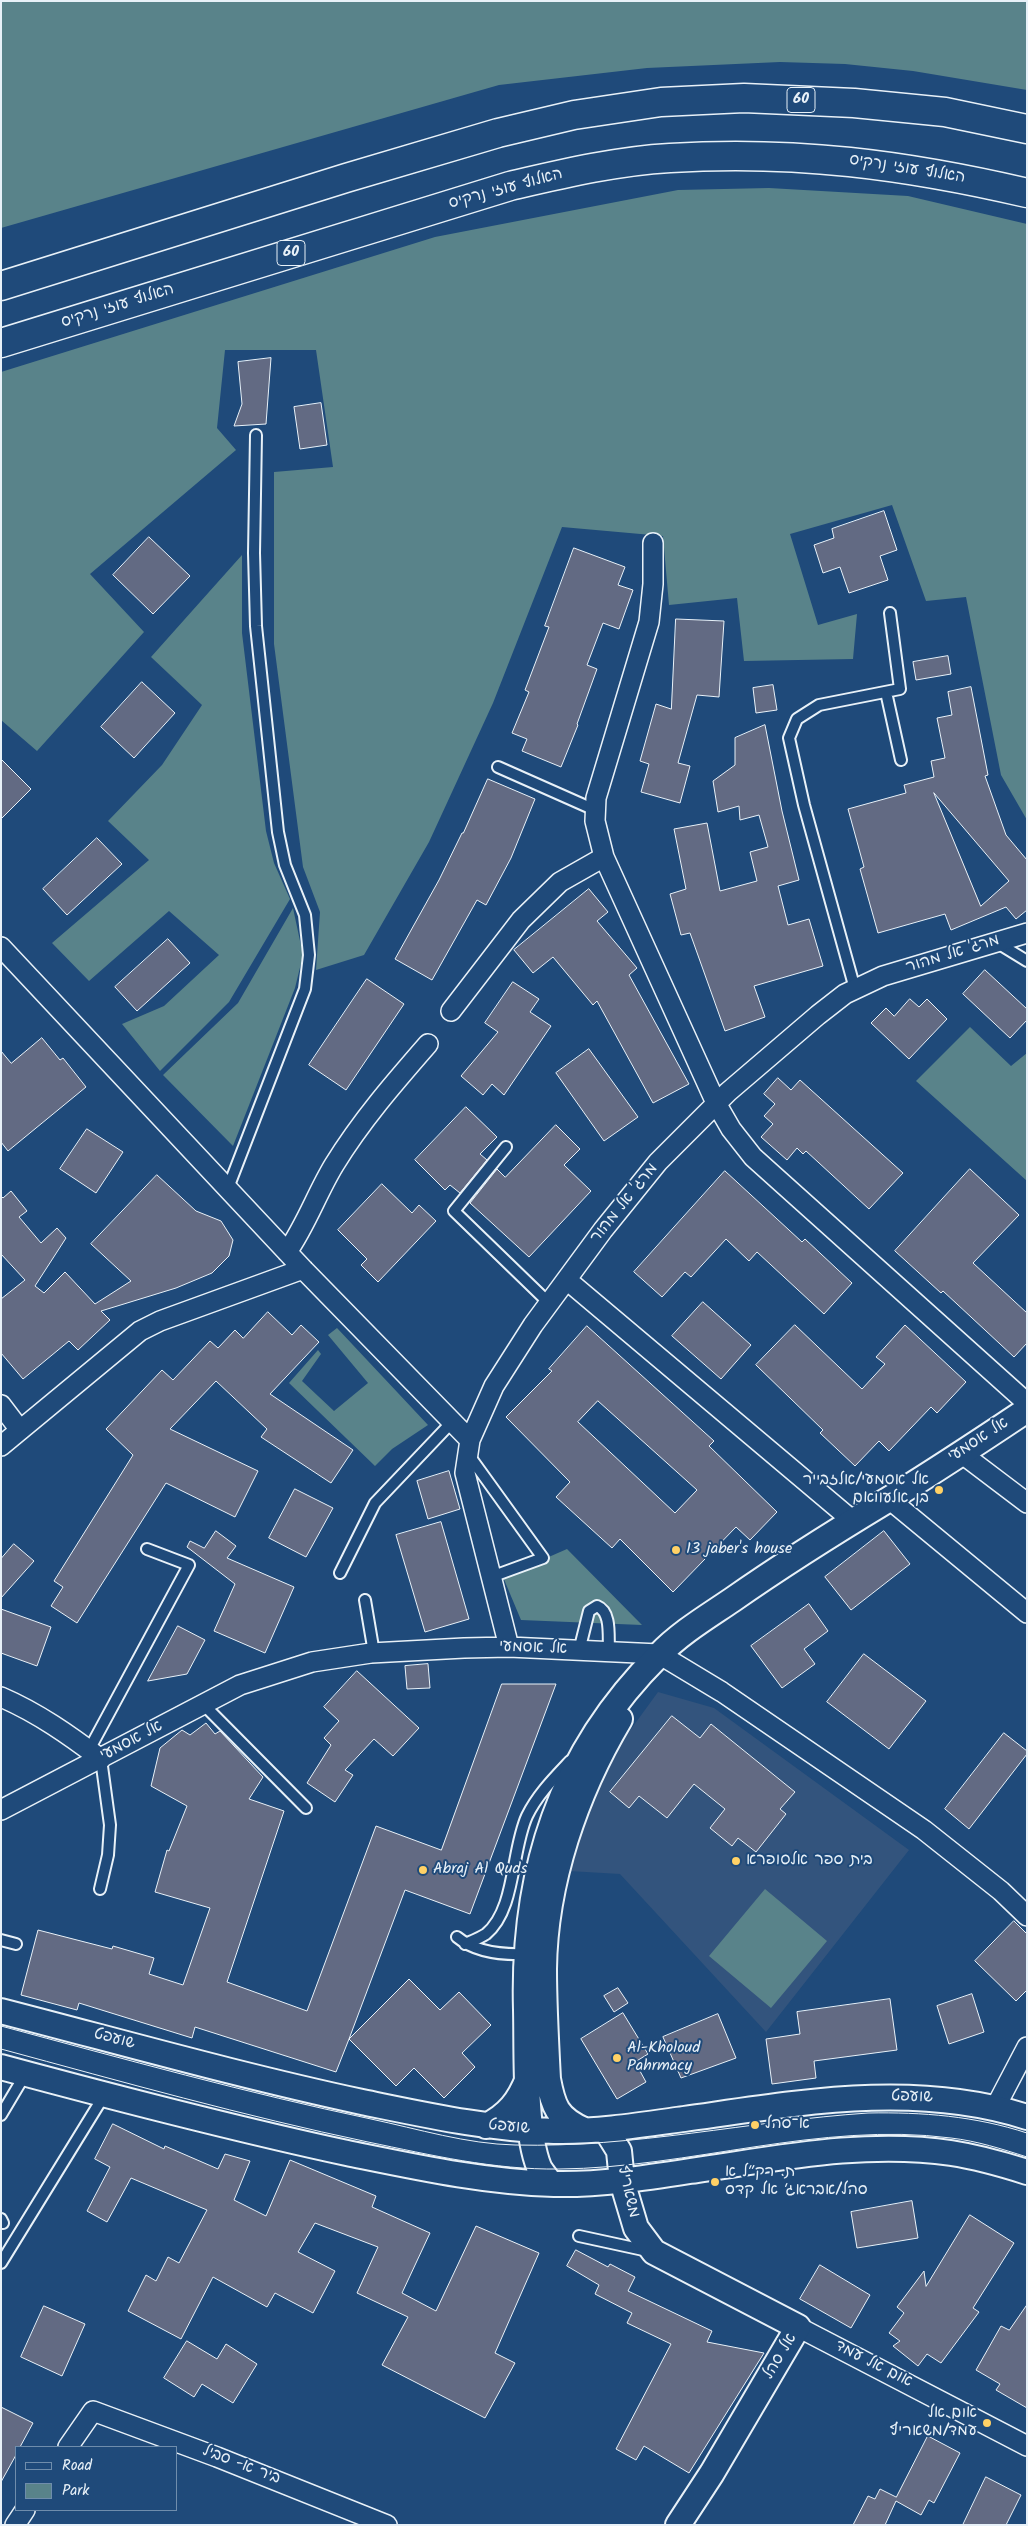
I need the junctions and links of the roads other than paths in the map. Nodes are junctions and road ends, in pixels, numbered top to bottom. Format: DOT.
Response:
graph roads {
  1 [pos="1027,130"];
  2 [pos="1027,193"];
  3 [pos="1,286"];
  4 [pos="1,343"];
  5 [pos="256,435"];
  6 [pos="653,543"];
  7 [pos="890,613"];
  8 [pos="886,692"];
  9 [pos="901,760"];
  10 [pos="498,767"];
  11 [pos="595,810"];
  12 [pos="604,857"];
  13 [pos="1027,933"];
  14 [pos="996,942"];
  15 [pos="1,947"];
  16 [pos="1027,961"];
  17 [pos="855,989"];
  18 [pos="451,1011"];
  19 [pos="428,1044"];
  20 [pos="716,1103"];
  21 [pos="506,1147"];
  22 [pos="228,1188"];
  23 [pos="287,1252"];
  24 [pos="303,1269"];
  25 [pos="566,1280"];
  26 [pos="549,1303"];
  27 [pos="1027,1403"];
  28 [pos="1,1405"];
  29 [pos="1027,1410"];
  30 [pos="452,1422"];
  31 [pos="20,1430"];
  32 [pos="1,1446"];
  33 [pos="469,1447"];
  34 [pos="961,1453"];
  35 [pos="889,1500"];
  36 [pos="1027,1503"];
  37 [pos="853,1521"];
  38 [pos="147,1549"];
  39 [pos="340,1573"];
  40 [pos="491,1576"];
  41 [pos="365,1600"];
  42 [pos="1027,1613"];
  43 [pos="509,1647"];
  44 [pos="579,1650"];
  45 [pos="609,1652"];
  46 [pos="374,1653"];
  47 [pos="659,1654"];
  48 [pos="1,1697"];
  49 [pos="204,1705"];
  50 [pos="592,1737"];
  51 [pos="95,1754"];
  52 [pos="306,1808"];
  53 [pos="1,1810"];
  54 [pos="100,1889"];
  55 [pos="1027,1916"];
  56 [pos="1,1940"];
  57 [pos="16,1944"];
  58 [pos="535,1954"];
  59 [pos="1,2010"];
  60 [pos="1027,2047"];
  61 [pos="1,2067"];
  62 [pos="26,2074"];
  63 [pos="528,2077"];
  64 [pos="106,2093"];
  65 [pos="995,2108"];
  66 [pos="1,2115"];
  67 [pos="1027,2117"];
  68 [pos="486,2126"];
  69 [pos="531,2130"];
  70 [pos="595,2130"];
  71 [pos="1027,2172"];
  72 [pos="622,2181"];
  73 [pos="551,2184"];
  74 [pos="579,2236"];
  75 [pos="654,2252"];
  76 [pos="1,2263"];
  77 [pos="798,2327"];
  78 [pos="69,2446"];
  79 [pos="1027,2446"];
  80 [pos="24,2511"];
  81 [pos="15,2525"];
  82 [pos="387,2525"];
  83 [pos="678,2525"];
  1 -- 3 [label="highway, 60"];
  2 -- 4 [label="highway, האלוף עוזי נרקיס / 60"];
  5 -- 22 [label="lane"];
  6 -- 11 [label="street"];
  7 -- 8 [label="lane"];
  8 -- 9 [label="lane"];
  8 -- 17 [label="lane"];
  10 -- 11 [label="lane"];
  11 -- 12 [label="street"];
  12 -- 18 [label="street"];
  12 -- 20 [label="street"];
  13 -- 14 [label="street, מרג' אל מהור"];
  14 -- 16 [label="lane"];
  14 -- 17 [label="street, מרג' אל מהור"];
  15 -- 22 [label="street"];
  17 -- 20 [label="street, מרג' אל מהור"];
  19 -- 23 [label="street"];
  20 -- 25 [label="street, מרג' אל מהור"];
  20 -- 27 [label="street"];
  21 -- 26 [label="lane"];
  22 -- 23 [label="street"];
  23 -- 24 [label="street"];
  24 -- 30 [label="street"];
  24 -- 31 [label="street"];
  25 -- 26 [label="street, מרג' אל מהור"];
  25 -- 37 [label="street"];
  26 -- 33 [label="street, מרג' אל מהור"];
  28 -- 31 [label="street"];
  29 -- 34 [label="street, אל אסמעי"];
  30 -- 33 [label="street"];
  30 -- 39 [label="lane"];
  31 -- 32 [label="street"];
  33 -- 40 [label="street, מרג' אל מהור"];
  33 -- 40 [label="lane"];
  34 -- 35 [label="street, אל אסמעי"];
  34 -- 36 [label="street"];
  35 -- 37 [label="street, אל אסמעי"];
  35 -- 42 [label="street"];
  37 -- 47 [label="street, אל אסמעי"];
  38 -- 51 [label="lane"];
  40 -- 43 [label="street, מרג' אל מהור"];
  41 -- 46 [label="lane"];
  43 -- 44 [label="street, אל אסמעי"];
  43 -- 46 [label="street, אל אסמעי"];
  44 -- 45 [label="street, אל אסמעי"];
  44 -- 45 [label="lane"];
  45 -- 47 [label="street, אל אסמעי"];
  46 -- 49 [label="street, אל אסמעי"];
  47 -- 50 [label="street"];
  47 -- 55 [label="street"];
  47 -- 58 [label="street"];
  48 -- 51 [label="street"];
  49 -- 51 [label="street, אל אסמעי"];
  49 -- 52 [label="lane"];
  50 -- 58 [label="street"];
  50 -- 58 [label="lane"];
  51 -- 53 [label="street, אל אסמעי"];
  51 -- 54 [label="lane"];
  56 -- 57 [label="lane"];
  58 -- 63 [label="street"];
  58 -- 70 [label="street"];
  59 -- 68 [label="street, שועפט"];
  60 -- 65 [label="street"];
  61 -- 62 [label="street"];
  62 -- 64 [label="street"];
  62 -- 66 [label="lane"];
  63 -- 68 [label="street"];
  63 -- 69 [label="street"];
  64 -- 73 [label="street"];
  64 -- 76 [label="lane"];
  65 -- 67 [label="street, שועפט"];
  65 -- 70 [label="street, שועפט"];
  68 -- 69 [label="street, שועפט"];
  69 -- 70 [label="street, שועפט"];
  69 -- 73 [label="street"];
  70 -- 72 [label="street, משאריף"];
  71 -- 72 [label="street"];
  72 -- 73 [label="street"];
  72 -- 75 [label="street, משאריף"];
  74 -- 75 [label="lane"];
  75 -- 77 [label="street, אל סהל"];
  77 -- 79 [label="street, אום אל עמד"];
  77 -- 83 [label="street, אל סהל"];
  78 -- 82 [label="street, ביר א- סביל"];
  80 -- 81 [label="street"];
}
